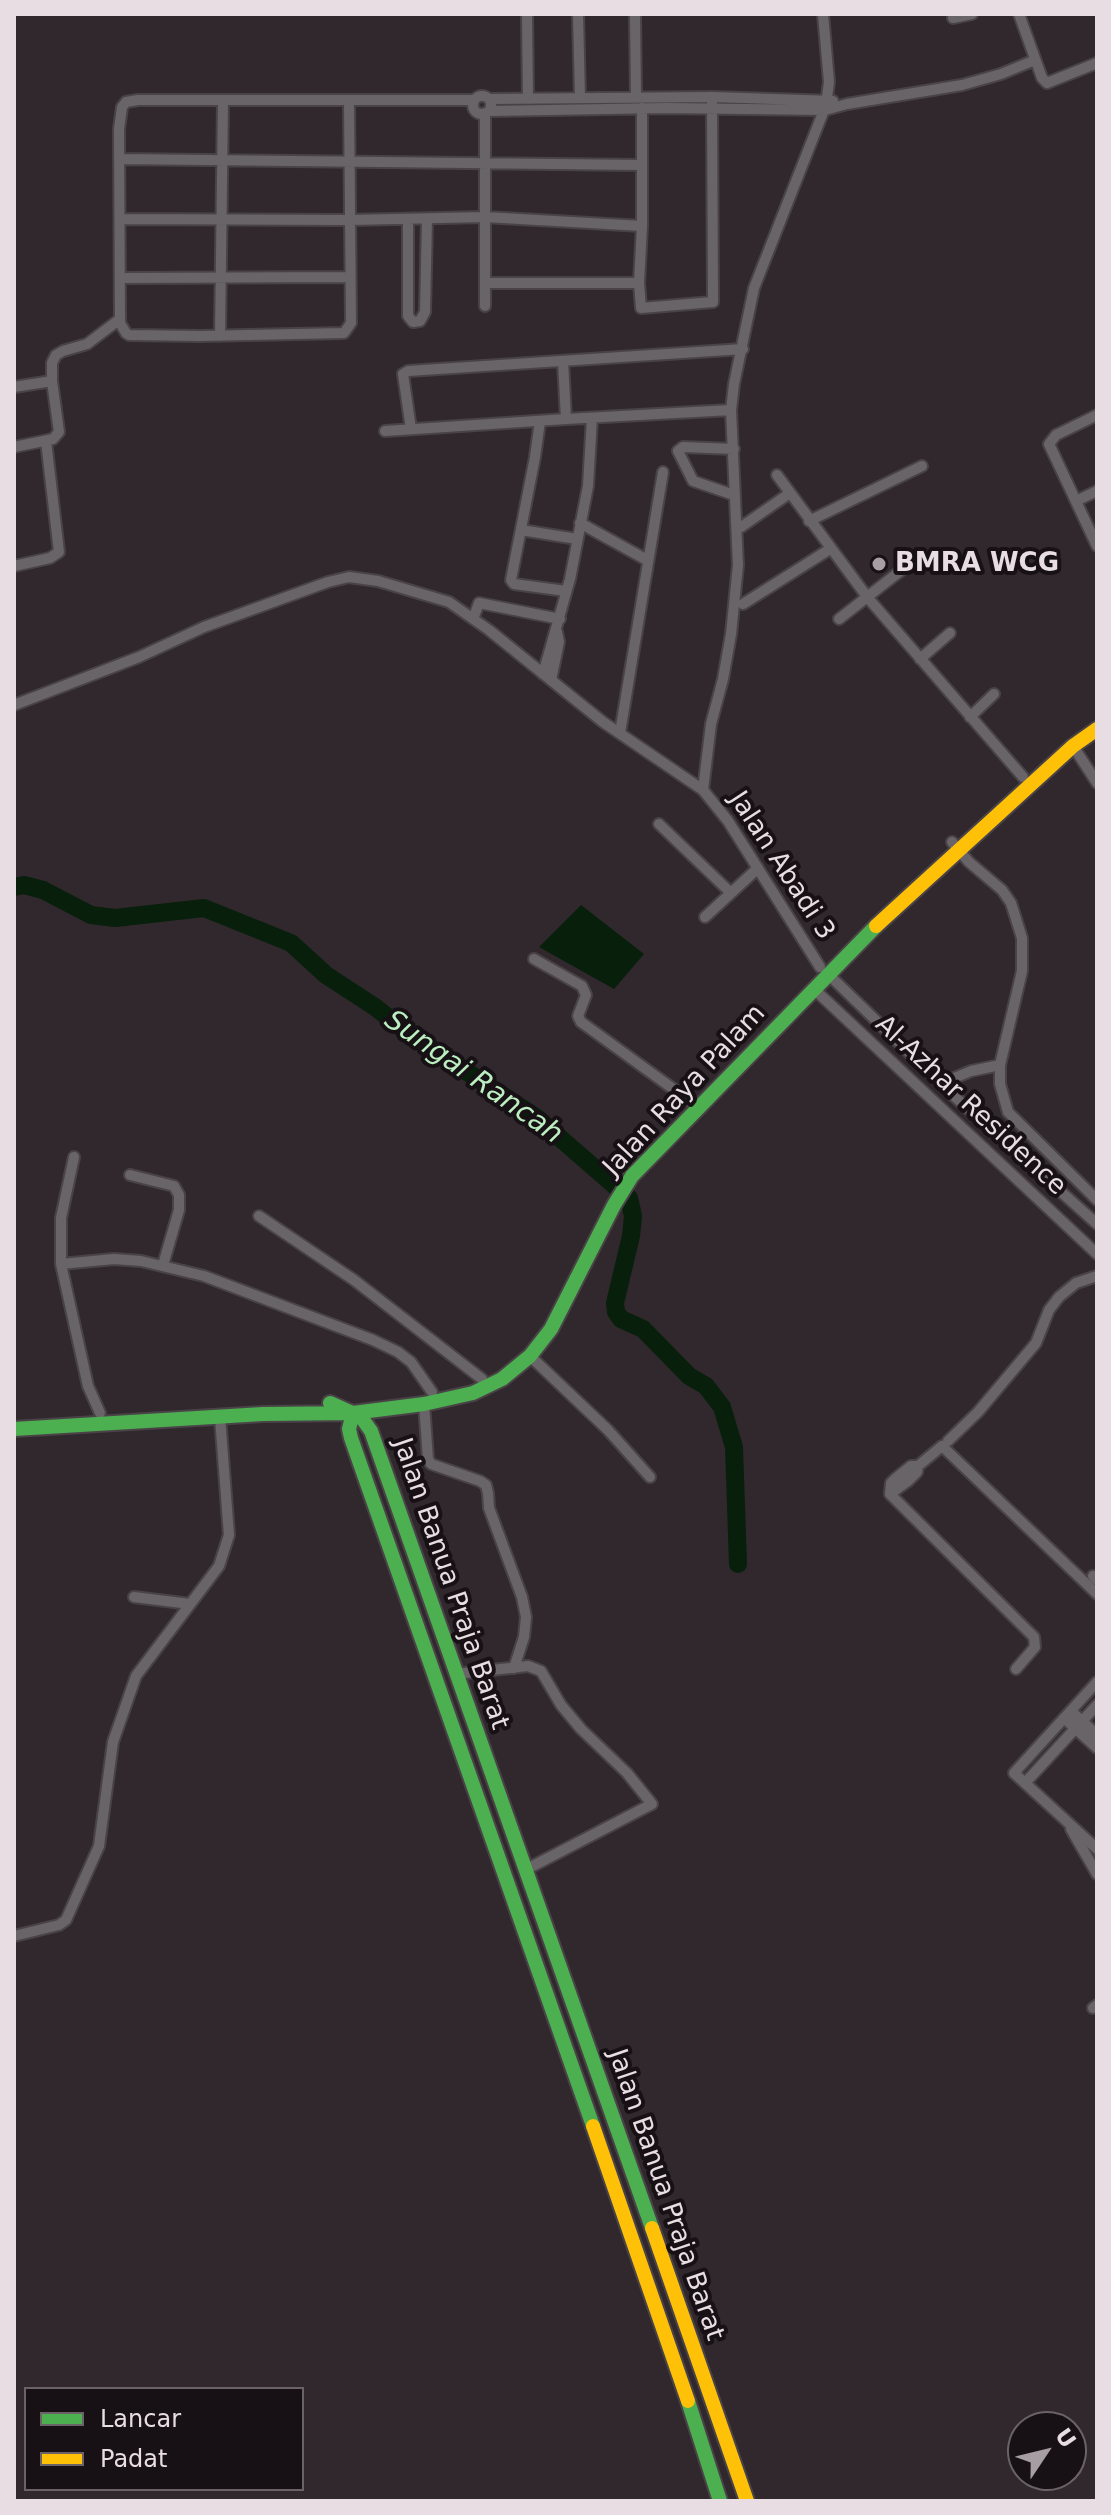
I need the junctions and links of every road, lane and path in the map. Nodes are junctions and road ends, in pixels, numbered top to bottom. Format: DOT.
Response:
graph roads {
  1 [pos="527,14"];
  2 [pos="578,14"];
  3 [pos="635,14"];
  4 [pos="823,14"];
  5 [pos="972,14"];
  6 [pos="1019,14"];
  7 [pos="953,18"];
  8 [pos="1035,60"];
  9 [pos="1097,63"];
  10 [pos="580,98"];
  11 [pos="636,98"];
  12 [pos="528,99"];
  13 [pos="223,100"];
  14 [pos="349,100"];
  15 [pos="712,102"];
  16 [pos="559,104"];
  17 [pos="826,105"];
  18 [pos="488,108"];
  19 [pos="642,108"];
  20 [pos="119,159"];
  21 [pos="349,160"];
  22 [pos="222,162"];
  23 [pos="485,163"];
  24 [pos="641,165"];
  25 [pos="485,217"];
  26 [pos="221,218"];
  27 [pos="120,219"];
  28 [pos="408,219"];
  29 [pos="427,219"];
  30 [pos="350,220"];
  31 [pos="642,226"];
  32 [pos="408,247"];
  33 [pos="426,247"];
  34 [pos="220,277"];
  35 [pos="350,277"];
  36 [pos="121,278"];
  37 [pos="485,283"];
  38 [pos="639,283"];
  39 [pos="408,290"];
  40 [pos="425,290"];
  41 [pos="485,306"];
  42 [pos="120,319"];
  43 [pos="220,336"];
  44 [pos="743,349"];
  45 [pos="563,361"];
  46 [pos="52,381"];
  47 [pos="14,387"];
  48 [pos="731,410"];
  49 [pos="1097,415"];
  50 [pos="592,418"];
  51 [pos="566,419"];
  52 [pos="540,421"];
  53 [pos="411,429"];
  54 [pos="385,431"];
  55 [pos="46,441"];
  56 [pos="14,447"];
  57 [pos="734,449"];
  58 [pos="922,466"];
  59 [pos="663,472"];
  60 [pos="777,475"];
  61 [pos="1097,491"];
  62 [pos="790,493"];
  63 [pos="734,495"];
  64 [pos="1076,501"];
  65 [pos="809,521"];
  66 [pos="580,523"];
  67 [pos="741,527"];
  68 [pos="521,530"];
  69 [pos="577,539"];
  70 [pos="1097,546"];
  71 [pos="830,549"];
  72 [pos="647,560"];
  73 [pos="908,565"];
  74 [pos="14,566"];
  75 [pos="566,591"];
  76 [pos="868,598"];
  77 [pos="743,604"];
  78 [pos="473,619"];
  79 [pos="560,619"];
  80 [pos="839,619"];
  81 [pos="950,633"];
  82 [pos="920,659"];
  83 [pos="547,677"];
  84 [pos="994,694"];
  85 [pos="14,705"];
  86 [pos="970,717"];
  87 [pos="1097,718"];
  88 [pos="1097,729"];
  89 [pos="620,733"];
  90 [pos="1073,746"];
  91 [pos="1023,777"];
  92 [pos="1097,783"];
  93 [pos="703,790"];
  94 [pos="659,824"];
  95 [pos="955,845"];
  96 [pos="758,868"];
  97 [pos="731,893"];
  98 [pos="705,917"];
  99 [pos="534,959"];
  100 [pos="824,970"];
  101 [pos="814,989"];
  102 [pos="756,1040"];
  103 [pos="1000,1065"];
  104 [pos="942,1083"];
  105 [pos="690,1101"];
  106 [pos="74,1157"];
  107 [pos="130,1175"];
  108 [pos="619,1188"];
  109 [pos="1097,1200"];
  110 [pos="611,1203"];
  111 [pos="259,1216"];
  112 [pos="1097,1224"];
  113 [pos="1097,1254"];
  114 [pos="61,1264"];
  115 [pos="163,1265"];
  116 [pos="1097,1276"];
  117 [pos="530,1356"];
  118 [pos="482,1379"];
  119 [pos="428,1398"];
  120 [pos="377,1405"];
  121 [pos="325,1409"];
  122 [pos="100,1413"];
  123 [pos="353,1413"];
  124 [pos="220,1417"];
  125 [pos="14,1418"];
  126 [pos="14,1429"];
  127 [pos="371,1431"];
  128 [pos="351,1438"];
  129 [pos="948,1441"];
  130 [pos="650,1477"];
  131 [pos="1097,1594"];
  132 [pos="134,1597"];
  133 [pos="190,1604"];
  134 [pos="514,1668"];
  135 [pos="1016,1669"];
  136 [pos="456,1674"];
  137 [pos="1097,1682"];
  138 [pos="1097,1705"];
  139 [pos="1068,1714"];
  140 [pos="1079,1725"];
  141 [pos="1097,1735"];
  142 [pos="1097,1748"];
  143 [pos="1025,1783"];
  144 [pos="1066,1820"];
  145 [pos="1097,1849"];
  146 [pos="527,1869"];
  147 [pos="1097,1874"];
  148 [pos="14,1936"];
  149 [pos="720,2501"];
  150 [pos="747,2501"];
  1 -- 12 [label="street"];
  2 -- 10 [label="street"];
  3 -- 11 [label="street"];
  4 -- 17 [label="street"];
  5 -- 7 [label="street"];
  6 -- 8 [label="street"];
  8 -- 9 [label="street"];
  8 -- 17 [label="street"];
  10 -- 11 [label="street"];
  10 -- 16 [label="street"];
  11 -- 15 [label="street"];
  12 -- 16 [label="street"];
  12 -- 18 [label="street"];
  13 -- 14 [label="street"];
  13 -- 20 [label="street"];
  13 -- 22 [label="street"];
  14 -- 18 [label="street"];
  14 -- 21 [label="street"];
  15 -- 17 [label="street"];
  15 -- 19 [label="street"];
  15 -- 38 [label="street"];
  16 -- 18 [label="street"];
  16 -- 19 [label="street"];
  17 -- 44 [label="street"];
  18 -- 23 [label="street"];
  19 -- 24 [label="street"];
  20 -- 22 [label="street"];
  20 -- 27 [label="street"];
  21 -- 22 [label="street"];
  21 -- 23 [label="street"];
  21 -- 30 [label="street"];
  22 -- 26 [label="street"];
  23 -- 24 [label="street"];
  23 -- 25 [label="street"];
  24 -- 31 [label="street"];
  25 -- 29 [label="street"];
  25 -- 31 [label="street"];
  25 -- 37 [label="street"];
  26 -- 27 [label="street"];
  26 -- 30 [label="street"];
  26 -- 34 [label="street"];
  27 -- 36 [label="street"];
  28 -- 29 [label="street"];
  28 -- 30 [label="street"];
  28 -- 32 [label="street"];
  29 -- 33 [label="street"];
  30 -- 35 [label="street"];
  31 -- 38 [label="street"];
  32 -- 33 [label="street"];
  32 -- 39 [label="street"];
  33 -- 40 [label="street"];
  34 -- 35 [label="street"];
  34 -- 36 [label="street"];
  34 -- 43 [label="street"];
  35 -- 43 [label="street"];
  36 -- 42 [label="street"];
  37 -- 38 [label="street"];
  37 -- 41 [label="street"];
  39 -- 40 [label="street"];
  39 -- 40 [label="street"];
  42 -- 43 [label="street"];
  42 -- 46 [label="street"];
  44 -- 45 [label="street"];
  44 -- 48 [label="street"];
  45 -- 51 [label="street"];
  45 -- 53 [label="street"];
  46 -- 47 [label="street"];
  46 -- 55 [label="street"];
  48 -- 50 [label="street"];
  48 -- 57 [label="street"];
  49 -- 64 [label="street"];
  50 -- 51 [label="street"];
  50 -- 66 [label="street"];
  51 -- 52 [label="street"];
  52 -- 53 [label="street"];
  52 -- 68 [label="street"];
  53 -- 54 [label="street"];
  55 -- 56 [label="street"];
  55 -- 74 [label="street"];
  57 -- 63 [label="street"];
  57 -- 63 [label="street"];
  58 -- 65 [label="street"];
  59 -- 72 [label="street"];
  60 -- 62 [label="street"];
  61 -- 64 [label="street"];
  62 -- 65 [label="street"];
  62 -- 67 [label="street"];
  63 -- 93 [label="street"];
  64 -- 70 [label="street"];
  65 -- 71 [label="street"];
  66 -- 69 [label="street"];
  66 -- 72 [label="street"];
  68 -- 69 [label="street"];
  68 -- 75 [label="street"];
  69 -- 75 [label="street"];
  71 -- 76 [label="street"];
  71 -- 77 [label="street"];
  72 -- 89 [label="street"];
  73 -- 76 [label="street"];
  75 -- 79 [label="street"];
  76 -- 80 [label="street"];
  76 -- 82 [label="street"];
  78 -- 79 [label="street"];
  78 -- 83 [label="street, Jalan Abadi 3"];
  78 -- 85 [label="street, Jalan Abadi 3"];
  79 -- 83 [label="street"];
  81 -- 82 [label="street"];
  82 -- 86 [label="street"];
  83 -- 89 [label="street, Jalan Abadi 3"];
  84 -- 86 [label="street"];
  86 -- 91 [label="street"];
  87 -- 91 [label="main road, Jalan Raya Palam"];
  88 -- 90 [label="main road, Jalan Raya Palam"];
  89 -- 93 [label="street, Jalan Abadi 3"];
  90 -- 92 [label="street"];
  90 -- 95 [label="main road, Jalan Raya Palam"];
  91 -- 95 [label="main road, Jalan Raya Palam"];
  93 -- 96 [label="street, Jalan Abadi 3"];
  94 -- 97 [label="street"];
  95 -- 100 [label="main road, Jalan Raya Palam"];
  95 -- 103 [label="street"];
  96 -- 97 [label="street"];
  96 -- 100 [label="street, Jalan Abadi 3"];
  97 -- 98 [label="street"];
  99 -- 105 [label="street"];
  100 -- 101 [label="main road, Jalan Raya Palam"];
  100 -- 102 [label="main road, Jalan Raya Palam"];
  100 -- 104 [label="street, Al-Azhar Residence"];
  101 -- 102 [label="main road, Jalan Raya Palam"];
  101 -- 113 [label="street, Al-Azhar Residence"];
  102 -- 105 [label="main road, Jalan Raya Palam"];
  102 -- 108 [label="main road, Jalan Raya Palam"];
  103 -- 104 [label="street"];
  103 -- 109 [label="street"];
  104 -- 112 [label="street, Al-Azhar Residence"];
  105 -- 108 [label="main road, Jalan Raya Palam"];
  106 -- 114 [label="street"];
  107 -- 115 [label="street"];
  108 -- 110 [label="main road, Jalan Raya Palam"];
  110 -- 117 [label="main road, Jalan Raya Palam"];
  110 -- 118 [label="main road, Jalan Raya Palam"];
  111 -- 118 [label="street"];
  114 -- 115 [label="street"];
  114 -- 122 [label="street"];
  115 -- 119 [label="street"];
  116 -- 129 [label="street"];
  117 -- 119 [label="main road, Jalan Raya Palam"];
  117 -- 130 [label="street"];
  118 -- 119 [label="main road, Jalan Raya Palam"];
  119 -- 120 [label="main road, Jalan Raya Palam"];
  119 -- 134 [label="street"];
  120 -- 121 [label="main road, Jalan Raya Palam"];
  120 -- 123 [label="main road, Jalan Raya Palam"];
  120 -- 127 [label="main road"];
  121 -- 122 [label="main road, Jalan Raya Palam"];
  121 -- 123 [label="main road"];
  121 -- 124 [label="main road, Jalan Raya Palam"];
  121 -- 128 [label="main road"];
  122 -- 125 [label="main road, Jalan Raya Palam"];
  123 -- 127 [label="main road, Jalan Banua Praja Barat"];
  123 -- 128 [label="main road, Jalan Banua Praja Barat"];
  124 -- 126 [label="main road, Jalan Raya Palam"];
  124 -- 133 [label="street"];
  127 -- 136 [label="main road, Jalan Banua Praja Barat"];
  128 -- 149 [label="main road, Jalan Banua Praja Barat"];
  131 -- 135 [label="street"];
  132 -- 133 [label="street"];
  133 -- 148 [label="street"];
  134 -- 136 [label="street"];
  134 -- 146 [label="street"];
  136 -- 146 [label="main road, Jalan Banua Praja Barat"];
  137 -- 139 [label="street"];
  138 -- 140 [label="street"];
  139 -- 140 [label="street"];
  139 -- 143 [label="street"];
  140 -- 141 [label="street"];
  140 -- 142 [label="street"];
  140 -- 143 [label="street"];
  143 -- 144 [label="street"];
  144 -- 145 [label="street"];
  144 -- 147 [label="street"];
  146 -- 150 [label="main road, Jalan Banua Praja Barat"];
}
